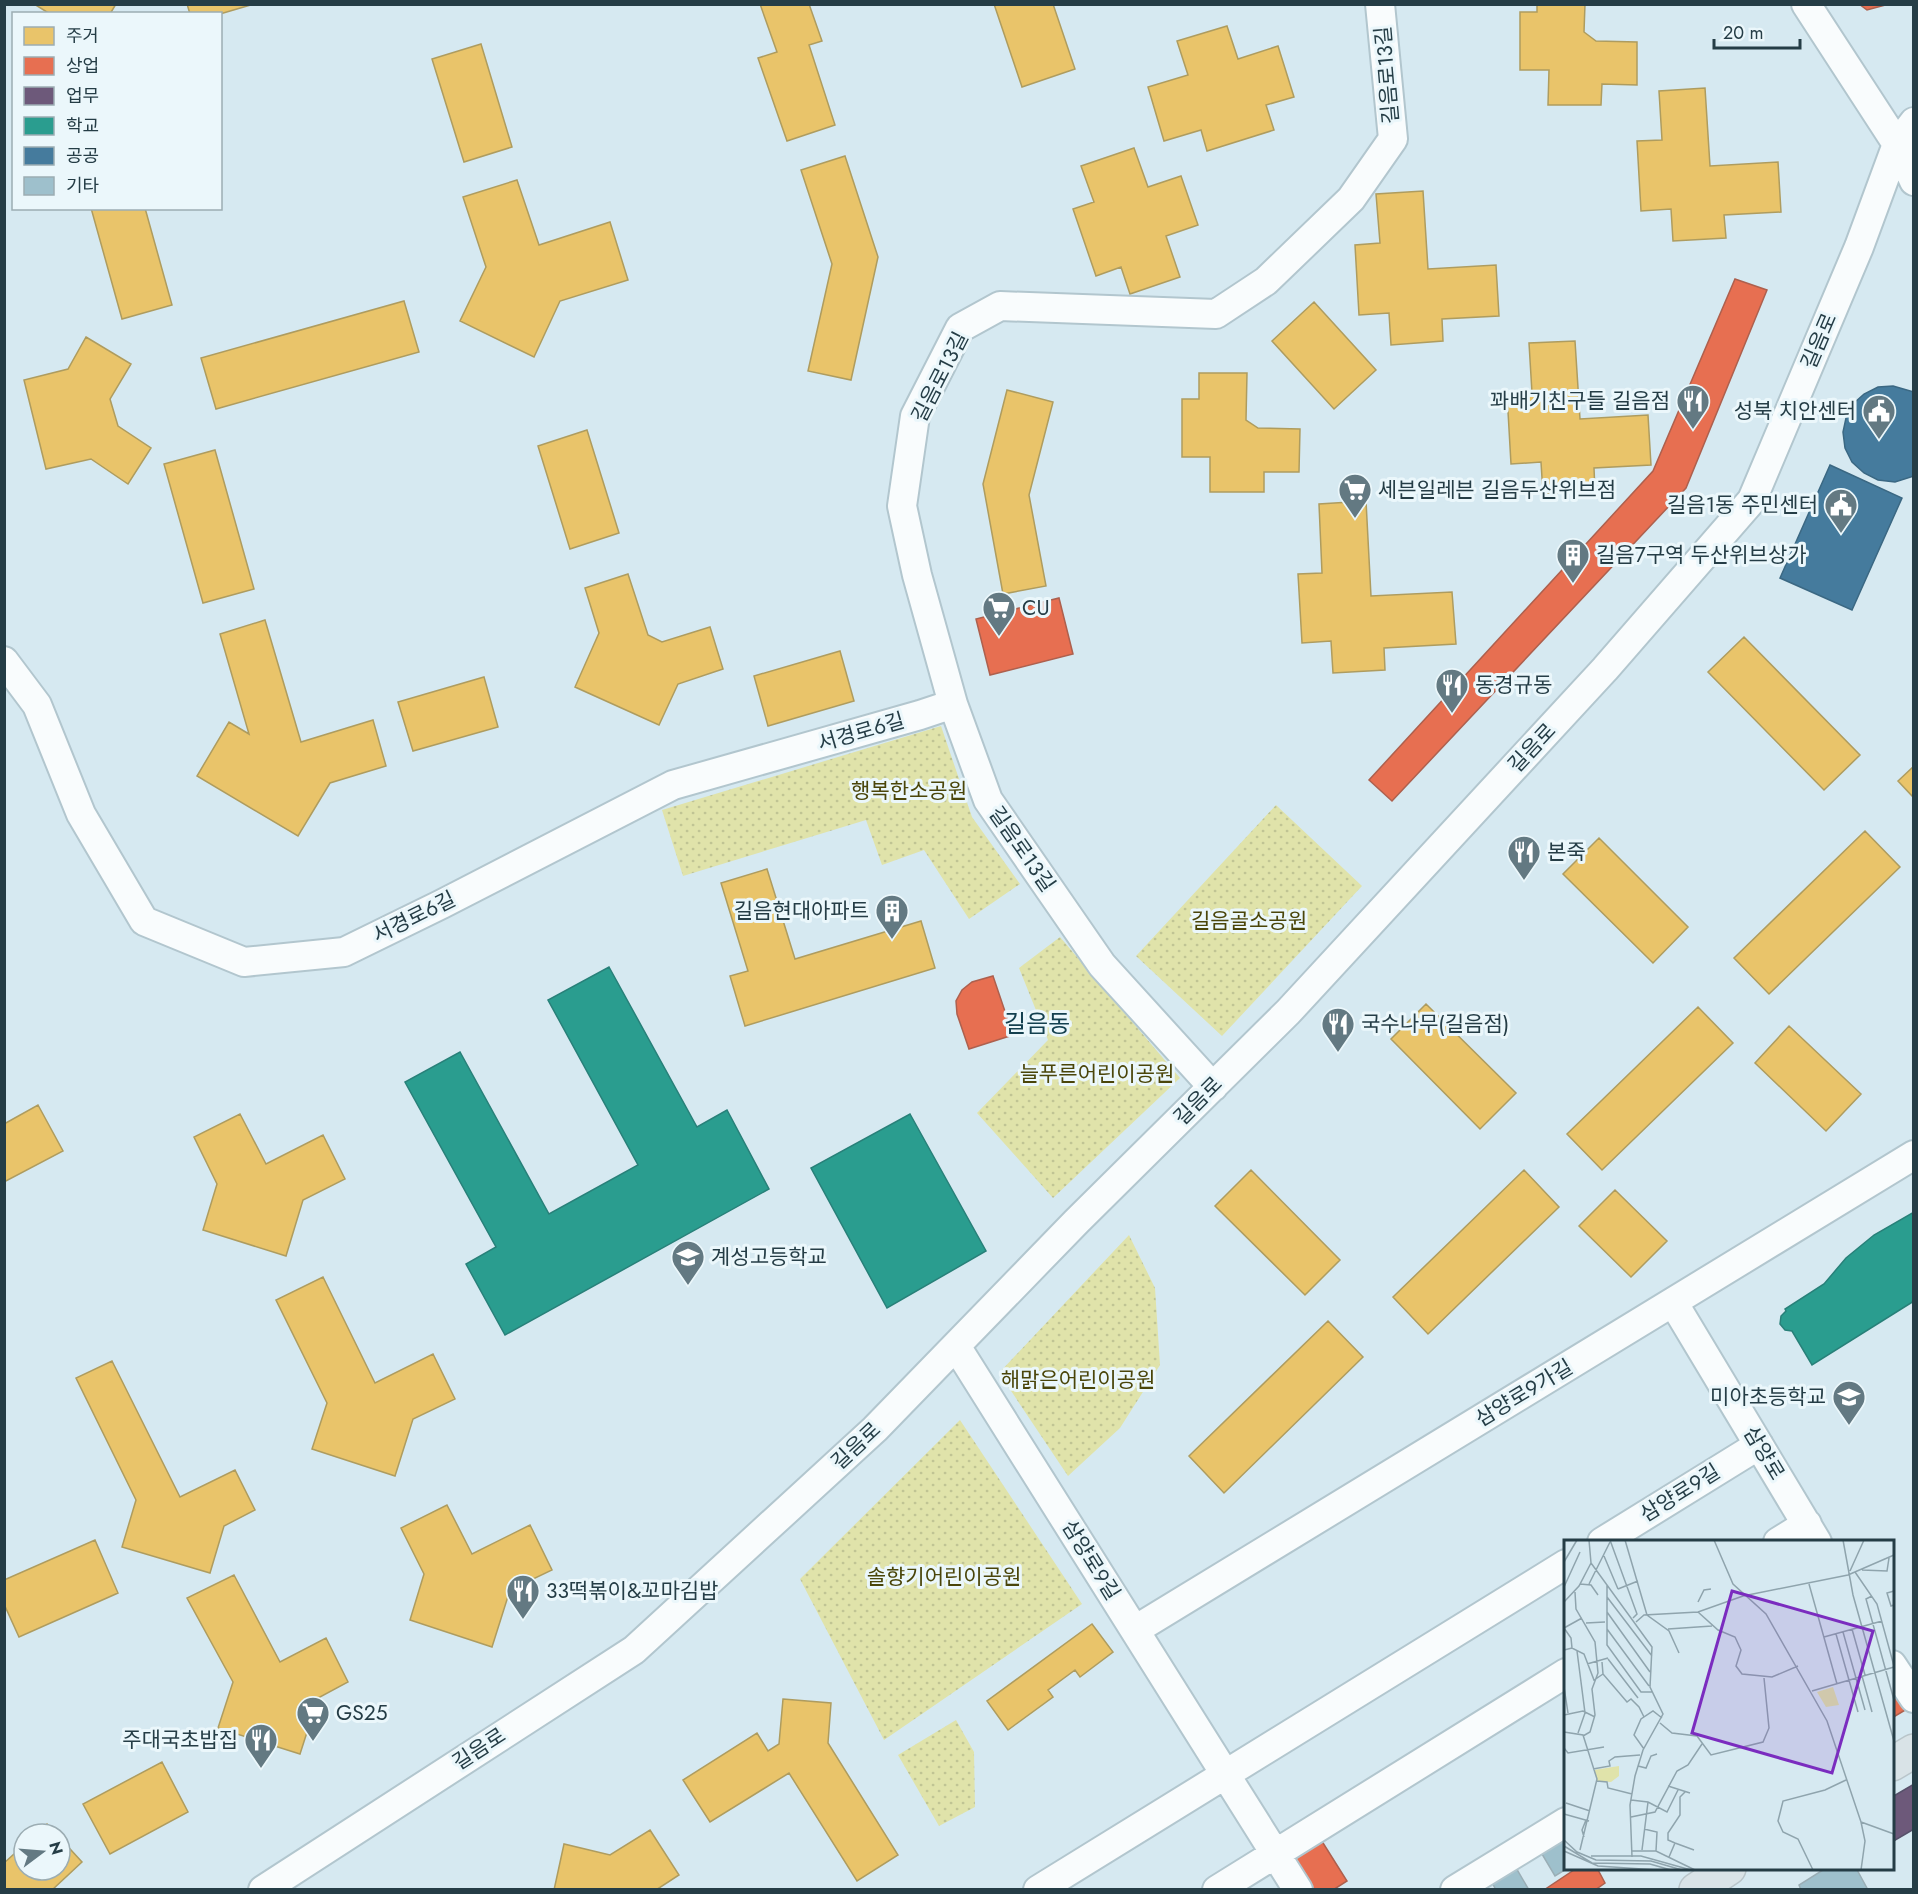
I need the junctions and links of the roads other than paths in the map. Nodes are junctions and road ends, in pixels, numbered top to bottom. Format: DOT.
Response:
graph roads {
  1 [pos="1380,4"];
  2 [pos="1806,4"];
  3 [pos="1905,133"];
  4 [pos="1914,181"];
  5 [pos="4,661"];
  6 [pos="953,704"];
  7 [pos="1213,1086"];
  8 [pos="1914,1155"];
  9 [pos="1673,1302"];
  10 [pos="956,1346"];
  11 [pos="1759,1444"];
  12 [pos="1812,1533"];
  13 [pos="1605,1540"];
  14 [pos="1786,1540"];
  15 [pos="1564,1565"];
  16 [pos="1135,1630"];
  17 [pos="1894,1667"];
  18 [pos="1564,1674"];
  19 [pos="1914,1698"];
  20 [pos="1914,1751"];
  21 [pos="1894,1763"];
  22 [pos="1225,1774"];
  23 [pos="1564,1823"];
  24 [pos="1275,1854"];
  25 [pos="1727,1870"];
  26 [pos="263,1890"];
  27 [pos="1038,1890"];
  28 [pos="1217,1890"];
  29 [pos="1298,1890"];
  30 [pos="1455,1890"];
  31 [pos="1696,1890"];
  1 -- 6 [label="street, 길음로13길"];
  2 -- 3 [label="street"];
  3 -- 4 [label="street"];
  3 -- 7 [label="street, 길음로"];
  5 -- 6 [label="street, 서경로6길"];
  6 -- 7 [label="street, 길음로13길"];
  7 -- 10 [label="street, 길음로"];
  8 -- 9 [label="street, 삼양로9가길"];
  9 -- 11 [label="street, 삼양로"];
  9 -- 16 [label="street, 삼양로9가길"];
  10 -- 16 [label="street, 삼양로9길"];
  10 -- 26 [label="street, 길음로"];
  11 -- 12 [label="street, 삼양로"];
  11 -- 13 [label="street, 삼양로9길"];
  12 -- 14 [label="street"];
  15 -- 22 [label="street"];
  16 -- 22 [label="street, 삼양로9길"];
  17 -- 19 [label="street"];
  18 -- 24 [label="street"];
  20 -- 21 [label="main road"];
  22 -- 24 [label="street, 삼양로9길"];
  22 -- 27 [label="street"];
  23 -- 30 [label="street"];
  24 -- 28 [label="street"];
  24 -- 29 [label="street, 삼양로9길"];
  25 -- 31 [label="main road"];
}
